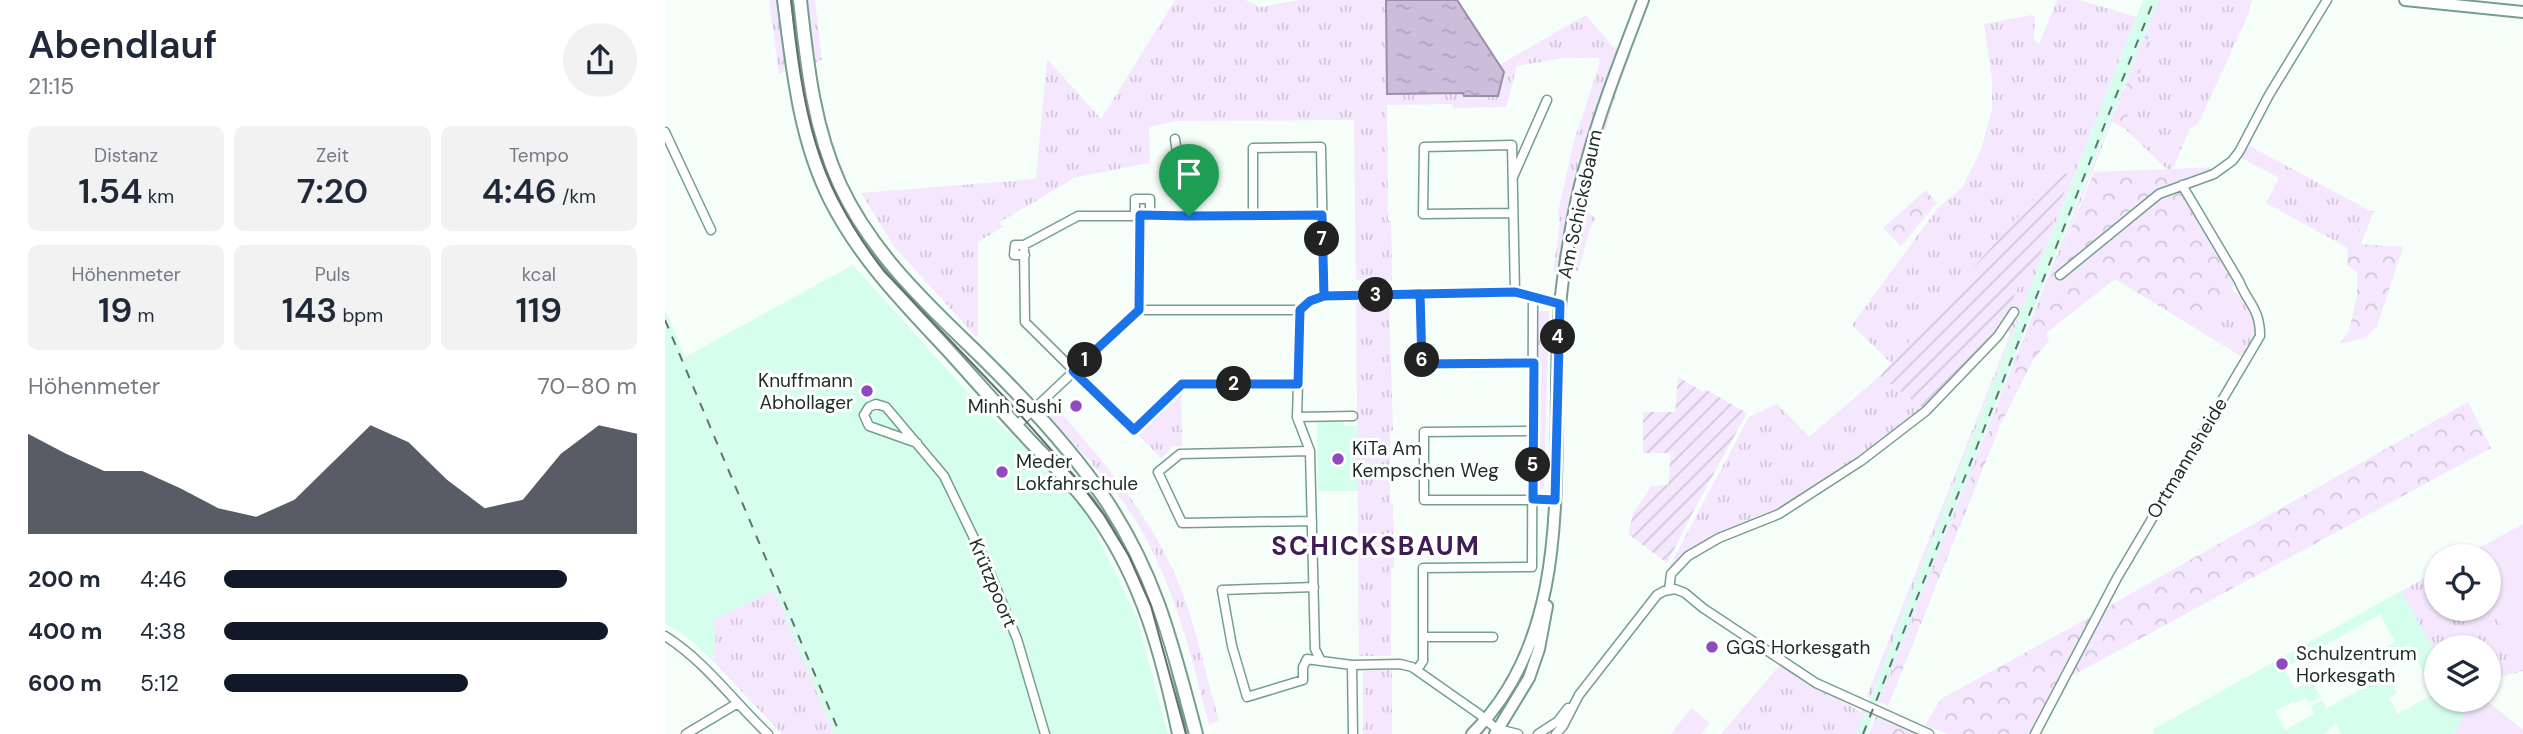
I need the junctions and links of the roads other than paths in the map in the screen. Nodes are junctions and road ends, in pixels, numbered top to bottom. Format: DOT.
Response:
graph roads {
  1 [pos="784,0"];
  2 [pos="800,0"];
  3 [pos="1643,0"];
  4 [pos="2326,0"];
  5 [pos="2405,0"];
  6 [pos="2523,12"];
  7 [pos="1547,100"];
  8 [pos="665,132"];
  9 [pos="1175,139"];
  10 [pos="1528,144"];
  11 [pos="1512,145"];
  12 [pos="1512,180"];
  13 [pos="2182,185"];
  14 [pos="1512,213"];
  15 [pos="1137,215"];
  16 [pos="1322,215"];
  17 [pos="1150,216"];
  18 [pos="1189,216"];
  19 [pos="1253,216"];
  20 [pos="711,230"];
  21 [pos="2060,275"];
  22 [pos="1515,292"];
  23 [pos="1420,294"];
  24 [pos="1324,296"];
  25 [pos="1533,296"];
  26 [pos="1560,304"];
  27 [pos="1139,310"];
  28 [pos="1300,310"];
  29 [pos="2014,312"];
  30 [pos="1534,363"];
  31 [pos="1073,371"];
  32 [pos="1298,384"];
  33 [pos="1033,411"];
  34 [pos="1353,416"];
  35 [pos="1297,417"];
  36 [pos="1017,425"];
  37 [pos="1534,432"];
  38 [pos="917,443"];
  39 [pos="1311,451"];
  40 [pos="1533,499"];
  41 [pos="1555,500"];
  42 [pos="1312,521"];
  43 [pos="1554,527"];
  44 [pos="1314,587"];
  45 [pos="1669,590"];
  46 [pos="665,636"];
  47 [pos="1493,637"];
  48 [pos="1423,638"];
  49 [pos="1321,661"];
  50 [pos="1352,664"];
  51 [pos="1417,670"];
  52 [pos="1579,695"];
  53 [pos="738,703"];
  54 [pos="1486,720"];
  55 [pos="1498,732"];
  56 [pos="686,734"];
  57 [pos="768,734"];
  58 [pos="1045,734"];
  59 [pos="1179,734"];
  60 [pos="1196,734"];
  61 [pos="1353,734"];
  62 [pos="1472,734"];
  63 [pos="1518,734"];
  64 [pos="1538,734"];
  65 [pos="1556,734"];
  66 [pos="1929,734"];
  67 [pos="2035,734"];
  1 -- 36 [label="main road"];
  2 -- 33 [label="main road"];
  3 -- 26 [label="street, Am Schicksbaum"];
  4 -- 13 [label="street"];
  5 -- 6 [label="street"];
  7 -- 10 [label="street"];
  8 -- 20 [label="street"];
  9 -- 18 [label="street"];
  10 -- 11 [label="street"];
  10 -- 12 [label="street"];
  11 -- 12 [label="street"];
  11 -- 14 [label="street"];
  12 -- 14 [label="street"];
  13 -- 21 [label="street"];
  13 -- 67 [label="street, Ortmannsheide"];
  14 -- 22 [label="street"];
  15 -- 17 [label="street"];
  15 -- 17 [label="street"];
  15 -- 27 [label="street"];
  15 -- 31 [label="street"];
  16 -- 19 [label="street"];
  16 -- 19 [label="street"];
  16 -- 24 [label="street"];
  17 -- 18 [label="street"];
  18 -- 19 [label="street"];
  22 -- 23 [label="street"];
  22 -- 25 [label="street"];
  23 -- 24 [label="street"];
  23 -- 30 [label="street"];
  24 -- 28 [label="street"];
  25 -- 26 [label="street"];
  25 -- 30 [label="street, Am Schicksbaum"];
  26 -- 41 [label="street, Am Schicksbaum"];
  27 -- 28 [label="street"];
  27 -- 31 [label="street"];
  28 -- 32 [label="street"];
  29 -- 45 [label="street"];
  30 -- 37 [label="street, Am Schicksbaum"];
  31 -- 32 [label="street"];
  31 -- 33 [label="street"];
  32 -- 35 [label="street"];
  33 -- 36 [label="street"];
  33 -- 60 [label="main road"];
  34 -- 35 [label="street"];
  35 -- 39 [label="street"];
  36 -- 59 [label="main road"];
  37 -- 40 [label="street, Am Schicksbaum"];
  37 -- 40 [label="street"];
  38 -- 38 [label="street, Krützpoort"];
  38 -- 58 [label="street, Krützpoort"];
  39 -- 42 [label="street"];
  39 -- 42 [label="street"];
  40 -- 41 [label="street"];
  40 -- 48 [label="street, Am Schicksbaum"];
  41 -- 43 [label="street, Am Schicksbaum"];
  42 -- 44 [label="street"];
  43 -- 54 [label="street, Am Schicksbaum"];
  43 -- 55 [label="street, Am Schicksbaum"];
  44 -- 49 [label="street"];
  44 -- 49 [label="street"];
  45 -- 52 [label="street"];
  45 -- 66 [label="street"];
  46 -- 53 [label="street"];
  47 -- 48 [label="street"];
  48 -- 51 [label="street"];
  49 -- 50 [label="street"];
  50 -- 51 [label="street"];
  50 -- 61 [label="street"];
  51 -- 54 [label="street"];
  52 -- 64 [label="street"];
  52 -- 65 [label="street"];
  53 -- 56 [label="street"];
  53 -- 57 [label="street"];
  54 -- 55 [label="street"];
  54 -- 62 [label="street, Am Schicksbaum"];
  55 -- 63 [label="street"];
}
